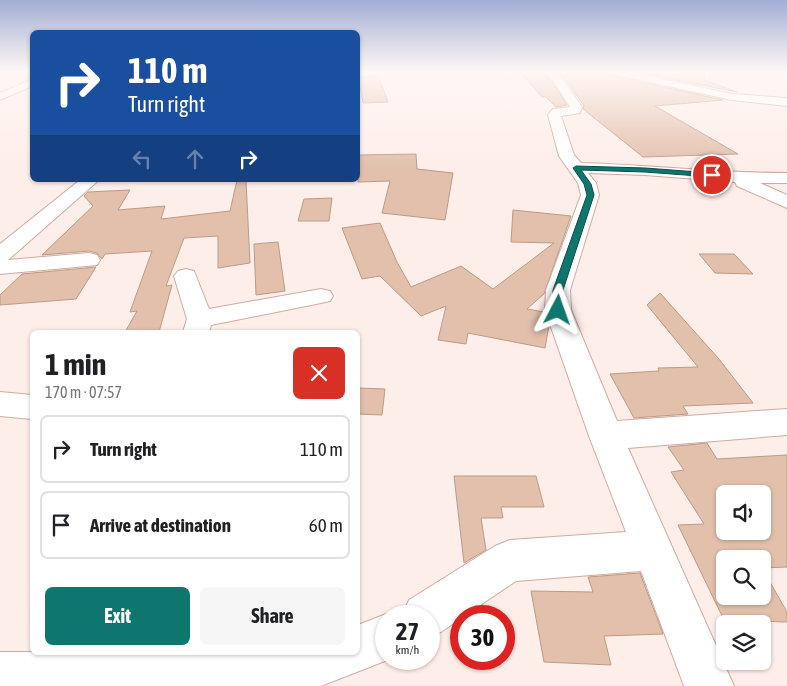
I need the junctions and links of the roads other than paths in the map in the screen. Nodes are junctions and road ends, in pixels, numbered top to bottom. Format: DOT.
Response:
graph roads {
  1 [pos="573,103"];
  2 [pos="576,168"];
  3 [pos="730,177"];
  4 [pos="787,178"];
  5 [pos="88,182"];
  6 [pos="787,202"];
  7 [pos="0,255"];
  8 [pos="89,260"];
  9 [pos="0,267"];
  10 [pos="186,276"];
  11 [pos="321,296"];
  12 [pos="198,326"];
  13 [pos="0,404"];
  14 [pos="30,407"];
  15 [pos="787,422"];
  16 [pos="606,436"];
  17 [pos="653,550"];
  18 [pos="440,606"];
  19 [pos="375,642"];
  20 [pos="360,650"];
  21 [pos="349,655"];
  22 [pos="334,662"];
  23 [pos="83,664"];
  24 [pos="0,677"];
  25 [pos="709,686"];
  1 -- 2 [label="street"];
  2 -- 3 [label="street"];
  2 -- 16 [label="street"];
  3 -- 4 [label="street"];
  3 -- 6 [label="street"];
  5 -- 7 [label="street"];
  8 -- 9 [label="street"];
  10 -- 12 [label="street"];
  11 -- 12 [label="street"];
  13 -- 14 [label="street"];
  15 -- 16 [label="street"];
  16 -- 17 [label="street"];
  17 -- 18 [label="street"];
  17 -- 25 [label="street"];
  19 -- 20 [label="street"];
  21 -- 22 [label="street"];
  22 -- 23 [label="street"];
  23 -- 24 [label="street"];
}
